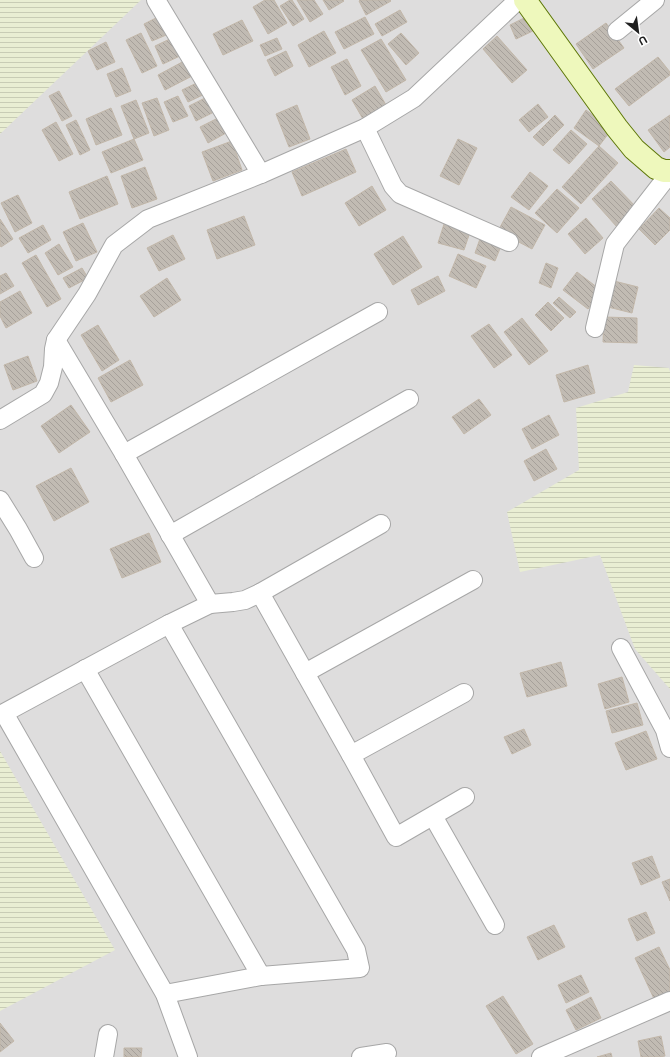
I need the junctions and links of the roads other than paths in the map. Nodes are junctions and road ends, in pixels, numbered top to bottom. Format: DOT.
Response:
graph roads {
  1 [pos="156,0"];
  2 [pos="518,0"];
  3 [pos="525,0"];
  4 [pos="655,0"];
  5 [pos="617,31"];
  6 [pos="365,128"];
  7 [pos="670,172"];
  8 [pos="261,174"];
  9 [pos="509,242"];
  10 [pos="378,312"];
  11 [pos="595,328"];
  12 [pos="56,340"];
  13 [pos="409,399"];
  14 [pos="0,420"];
  15 [pos="124,454"];
  16 [pos="0,500"];
  17 [pos="381,524"];
  18 [pos="170,535"];
  19 [pos="34,558"];
  20 [pos="473,580"];
  21 [pos="260,594"];
  22 [pos="210,604"];
  23 [pos="169,624"];
  24 [pos="621,648"];
  25 [pos="85,669"];
  26 [pos="305,673"];
  27 [pos="464,693"];
  28 [pos="670,748"];
  29 [pos="351,755"];
  30 [pos="465,797"];
  31 [pos="433,816"];
  32 [pos="495,925"];
  33 [pos="261,976"];
  34 [pos="165,994"];
  35 [pos="670,1001"];
  36 [pos="108,1034"];
  37 [pos="387,1053"];
  38 [pos="104,1057"];
  39 [pos="188,1057"];
  40 [pos="361,1057"];
  41 [pos="543,1057"];
  1 -- 8 [label="street"];
  2 -- 6 [label="street"];
  3 -- 7 [label="street"];
  4 -- 5 [label="street"];
  6 -- 8 [label="street"];
  6 -- 9 [label="street"];
  7 -- 11 [label="street"];
  8 -- 12 [label="street"];
  10 -- 15 [label="street"];
  12 -- 14 [label="street"];
  12 -- 15 [label="street"];
  13 -- 18 [label="street"];
  15 -- 18 [label="street"];
  16 -- 19 [label="street"];
  17 -- 21 [label="street"];
  18 -- 22 [label="street"];
  20 -- 26 [label="street"];
  21 -- 22 [label="street"];
  21 -- 26 [label="street"];
  22 -- 23 [label="street"];
  23 -- 25 [label="street"];
  23 -- 33 [label="street"];
  24 -- 28 [label="street"];
  25 -- 33 [label="street"];
  25 -- 34 [label="street"];
  26 -- 29 [label="street"];
  27 -- 29 [label="street"];
  29 -- 31 [label="street"];
  30 -- 31 [label="street"];
  31 -- 32 [label="street"];
  33 -- 34 [label="street"];
  34 -- 39 [label="street"];
  35 -- 41 [label="street"];
  36 -- 38 [label="street"];
  37 -- 40 [label="street"];
}
